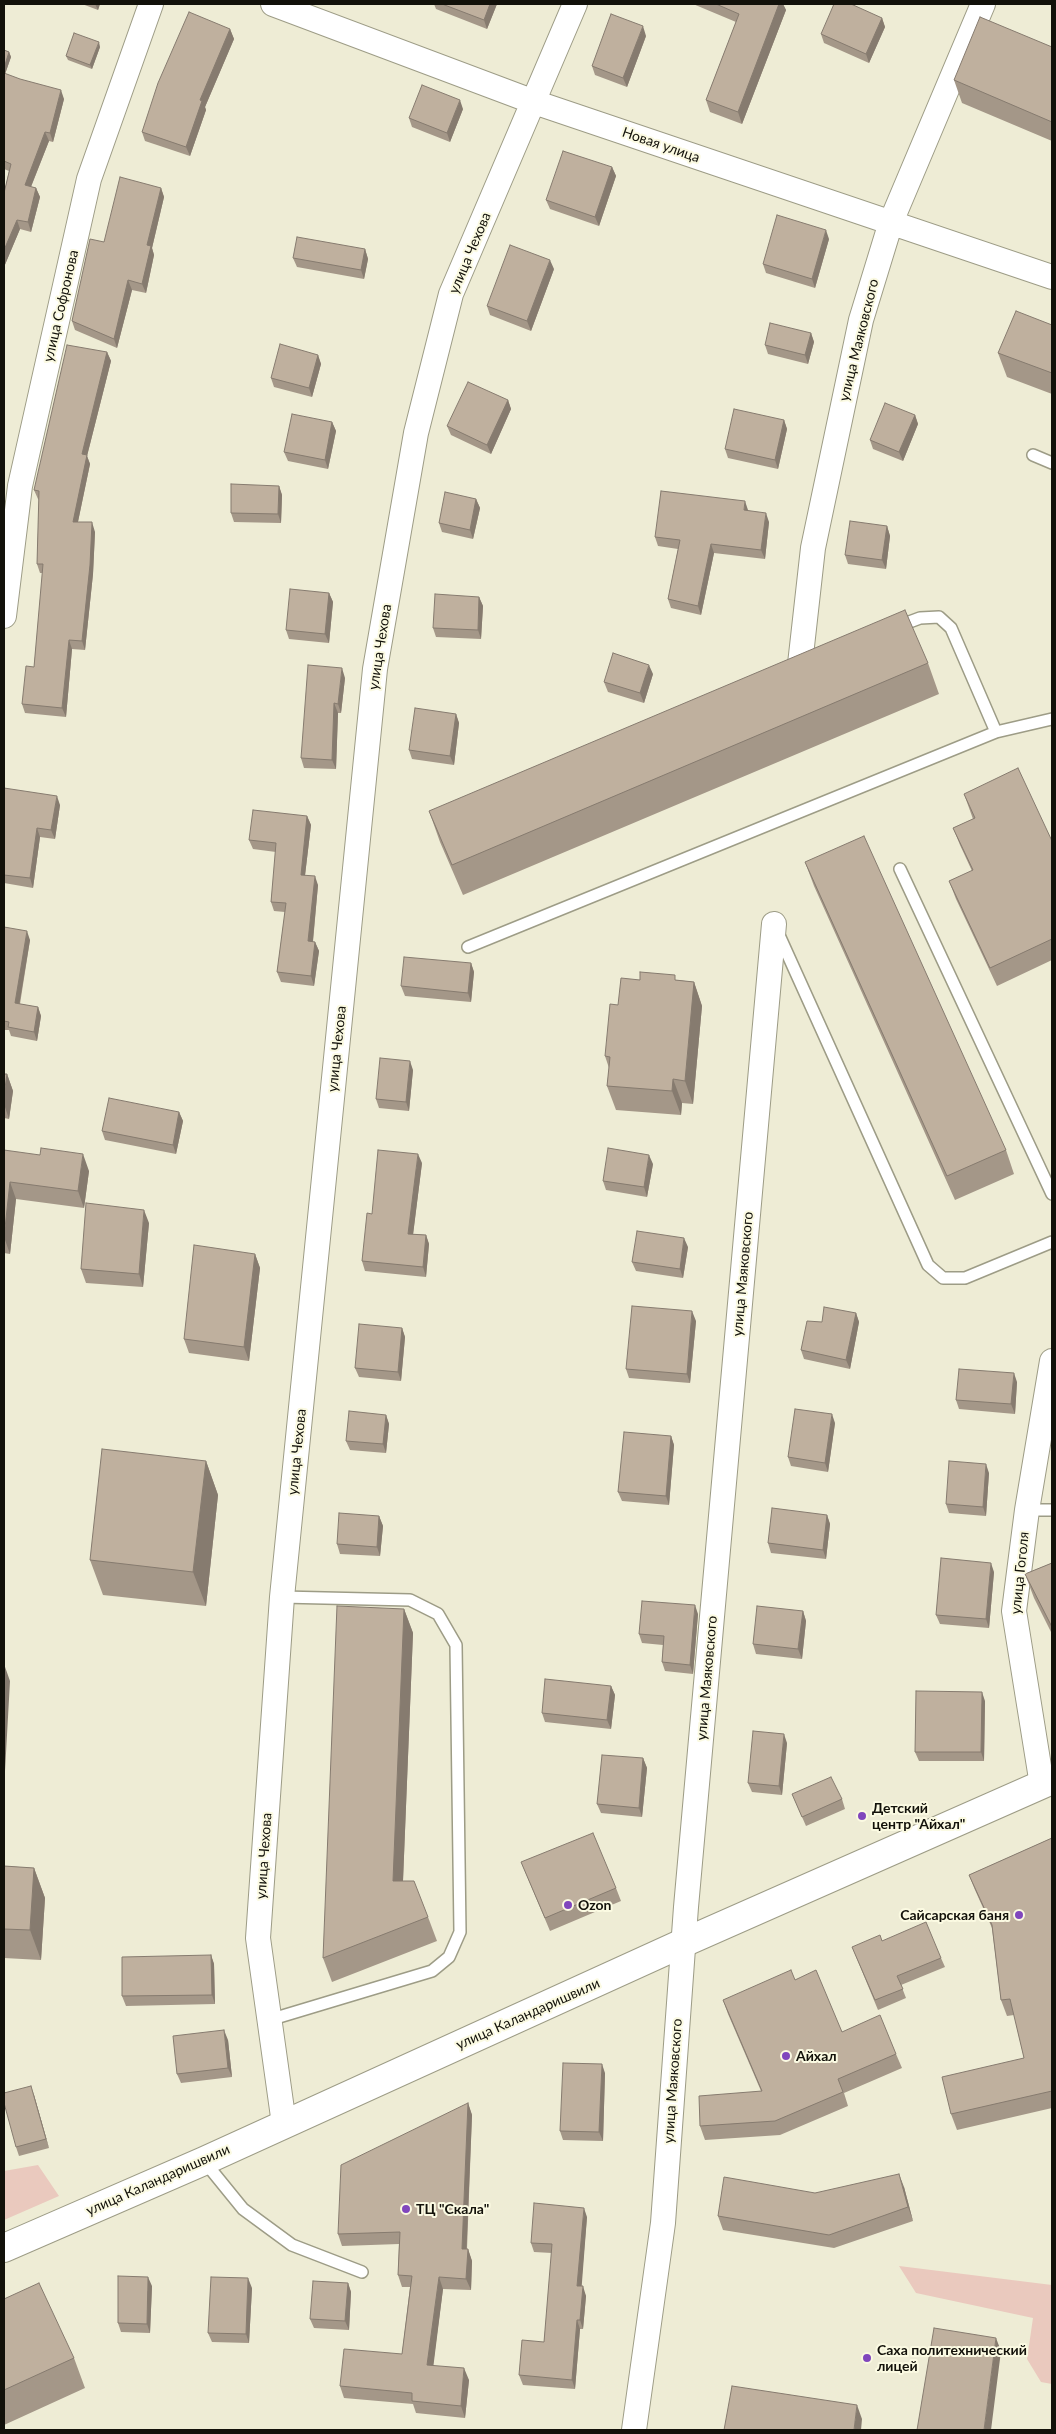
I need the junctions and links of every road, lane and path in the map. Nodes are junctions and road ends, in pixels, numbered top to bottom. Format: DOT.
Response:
graph roads {
  1 [pos="151,4"];
  2 [pos="273,4"];
  3 [pos="575,4"];
  4 [pos="983,4"];
  5 [pos="534,102"];
  6 [pos="891,222"];
  7 [pos="1052,277"];
  8 [pos="1033,455"];
  9 [pos="1052,463"];
  10 [pos="4,616"];
  11 [pos="883,632"];
  12 [pos="800,664"];
  13 [pos="1052,719"];
  14 [pos="996,732"];
  15 [pos="900,869"];
  16 [pos="774,924"];
  17 [pos="468,947"];
  18 [pos="1052,1194"];
  19 [pos="1052,1242"];
  20 [pos="1052,1361"];
  21 [pos="1027,1510"];
  22 [pos="1052,1510"];
  23 [pos="282,1597"];
  24 [pos="1047,1783"];
  25 [pos="683,1943"];
  26 [pos="270,2020"];
  27 [pos="284,2124"];
  28 [pos="204,2161"];
  29 [pos="4,2248"];
  30 [pos="362,2272"];
  31 [pos="634,2430"];
  1 -- 10 [label="street, улица Софронова"];
  2 -- 5 [label="street, Новая улица"];
  3 -- 5 [label="street, улица Чехова"];
  4 -- 6 [label="street, улица Маяковского"];
  5 -- 6 [label="street, Новая улица"];
  5 -- 23 [label="street, улица Чехова"];
  6 -- 7 [label="street, Новая улица"];
  6 -- 12 [label="street, улица Маяковского"];
  8 -- 9 [label="lane"];
  11 -- 14 [label="lane"];
  13 -- 14 [label="lane"];
  14 -- 17 [label="lane"];
  15 -- 18 [label="lane"];
  16 -- 19 [label="lane"];
  16 -- 25 [label="street, улица Маяковского"];
  20 -- 21 [label="street, улица Гоголя"];
  21 -- 22 [label="lane"];
  21 -- 24 [label="street, улица Гоголя"];
  23 -- 26 [label="street, улица Чехова"];
  23 -- 26 [label="lane"];
  24 -- 25 [label="street, улица Каландаришвили"];
  25 -- 27 [label="street, улица Каландаришвили"];
  25 -- 31 [label="street, улица Маяковского"];
  26 -- 27 [label="street, улица Чехова"];
  27 -- 28 [label="street, улица Каландаришвили"];
  28 -- 29 [label="street, улица Каландаришвили"];
  28 -- 30 [label="lane"];
}
